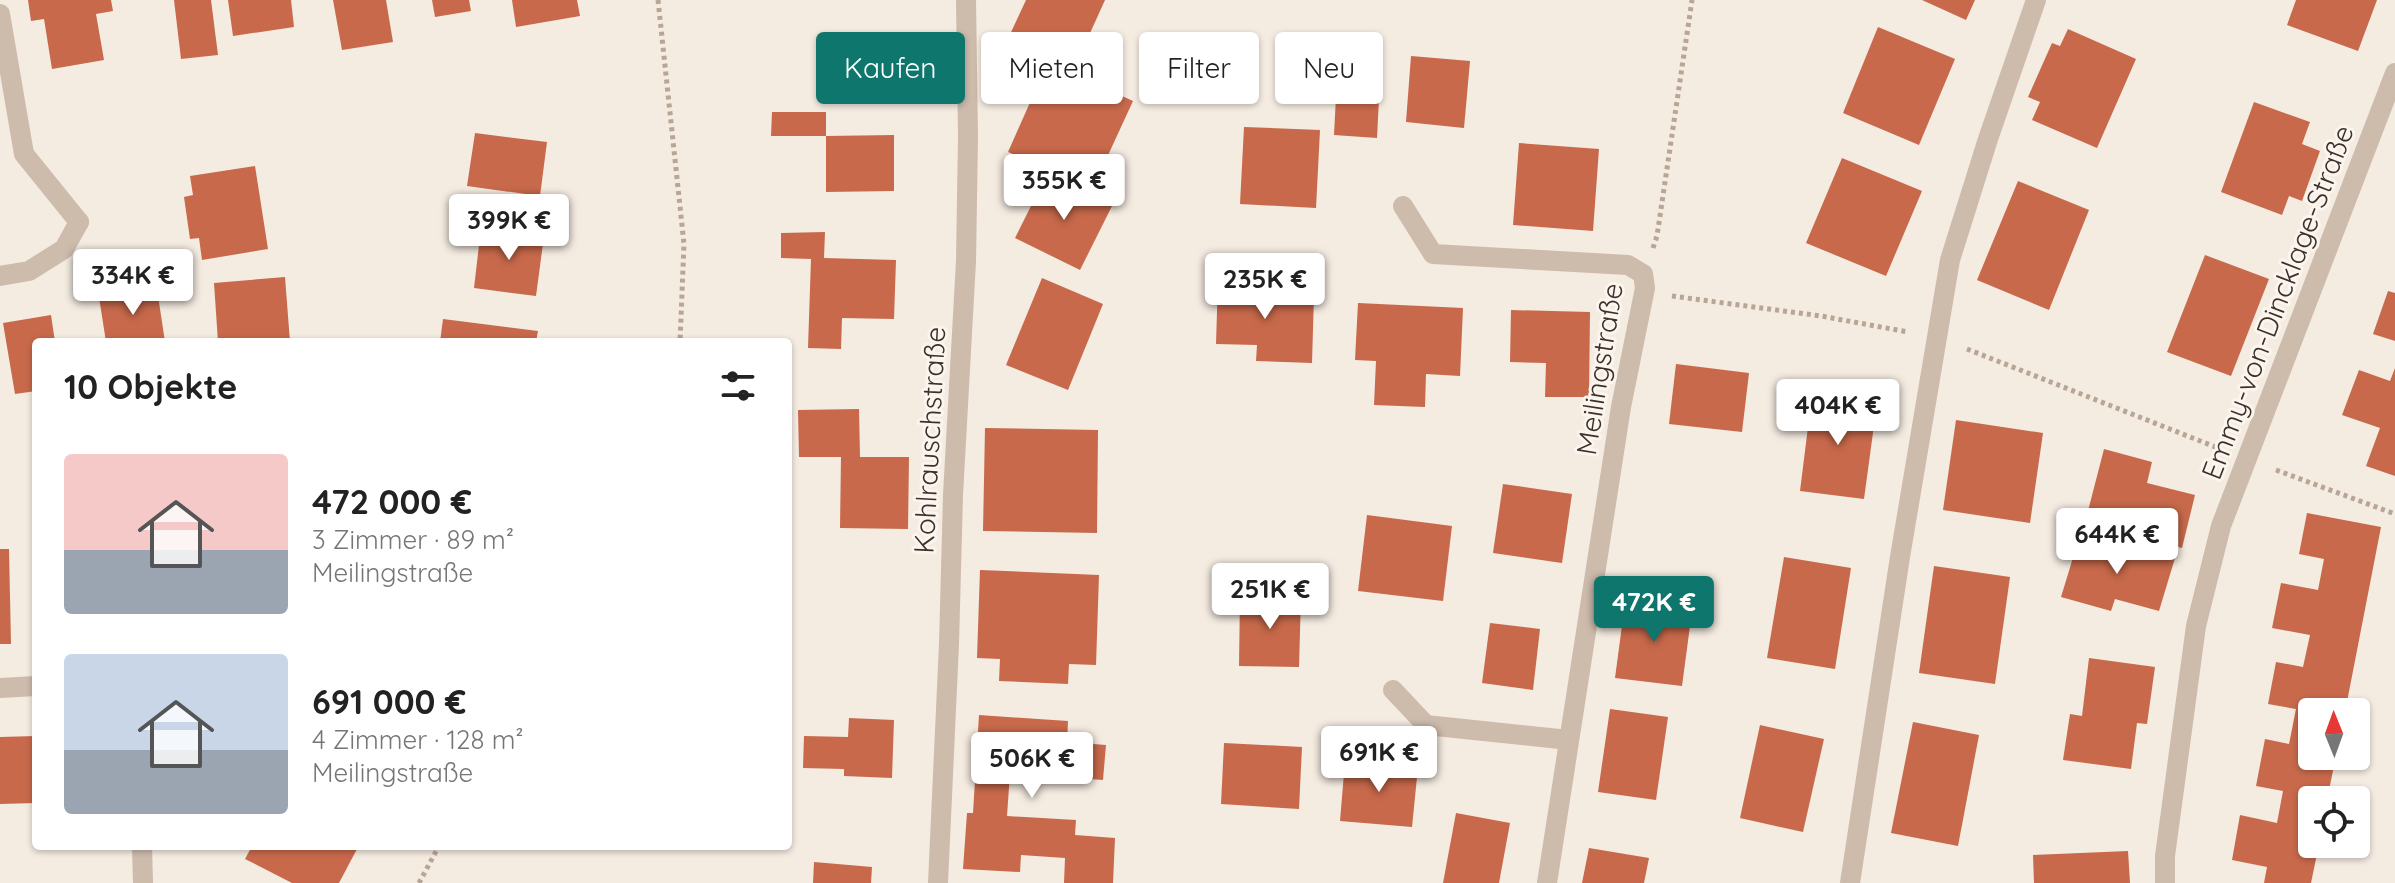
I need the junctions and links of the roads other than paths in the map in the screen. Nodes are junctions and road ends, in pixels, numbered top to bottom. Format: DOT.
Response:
graph roads {
  1 [pos="966,0"];
  2 [pos="2036,0"];
  3 [pos="0,14"];
  4 [pos="2395,73"];
  5 [pos="1403,206"];
  6 [pos="0,276"];
  7 [pos="32,686"];
  8 [pos="0,688"];
  9 [pos="1393,690"];
  10 [pos="1569,740"];
  11 [pos="142,850"];
  12 [pos="143,883"];
  13 [pos="938,883"];
  14 [pos="1547,883"];
  15 [pos="1850,883"];
  16 [pos="2165,883"];
  1 -- 13 [label="street, Kohlrauschstraße"];
  2 -- 15 [label="street"];
  3 -- 6 [label="street"];
  4 -- 16 [label="street, Emmy-von-Dincklage-Straße"];
  5 -- 10 [label="street, Meilingstraße"];
  7 -- 8 [label="street"];
  9 -- 10 [label="street"];
  10 -- 14 [label="street, Meilingstraße"];
  11 -- 12 [label="street"];
}
